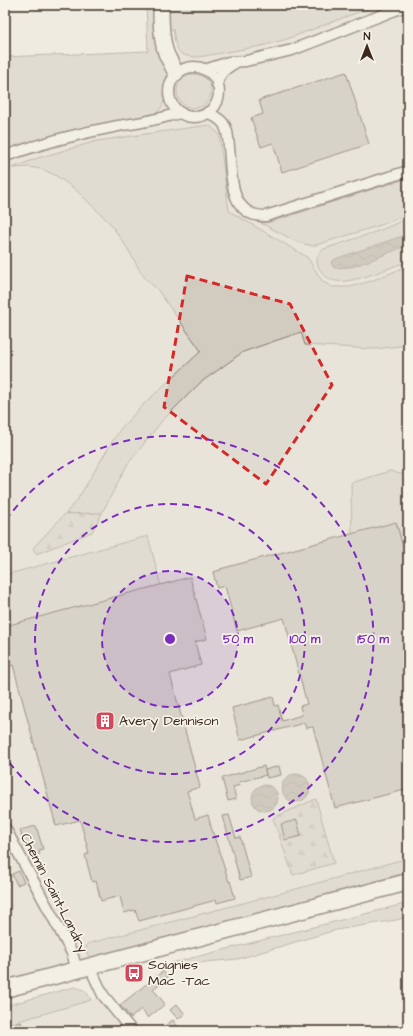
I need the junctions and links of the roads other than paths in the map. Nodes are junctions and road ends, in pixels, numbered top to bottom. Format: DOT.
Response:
graph roads {
  1 [pos="161,5"];
  2 [pos="408,5"];
  3 [pos="236,62"];
  4 [pos="205,70"];
  5 [pos="176,73"];
  6 [pos="217,84"];
  7 [pos="170,99"];
  8 [pos="208,112"];
  9 [pos="182,113"];
  10 [pos="158,119"];
  11 [pos="5,156"];
  12 [pos="408,170"];
  13 [pos="5,828"];
  14 [pos="408,882"];
  15 [pos="408,893"];
  16 [pos="77,970"];
  17 [pos="94,976"];
  18 [pos="5,990"];
  19 [pos="5,1000"];
  20 [pos="132,1031"];
  1 -- 5 [label="street"];
  2 -- 3 [label="street"];
  3 -- 4 [label="street"];
  3 -- 6 [label="street"];
  4 -- 5 [label="street"];
  4 -- 6 [label="street"];
  5 -- 7 [label="street"];
  6 -- 8 [label="street"];
  7 -- 9 [label="street"];
  7 -- 10 [label="street"];
  8 -- 9 [label="street"];
  8 -- 12 [label="street"];
  9 -- 10 [label="street"];
  10 -- 11 [label="street"];
  13 -- 16 [label="street, Chemin Saint-Landry"];
  14 -- 16 [label="main road"];
  15 -- 17 [label="main road"];
  16 -- 18 [label="main road"];
  17 -- 19 [label="main road"];
  17 -- 20 [label="street"];
}
